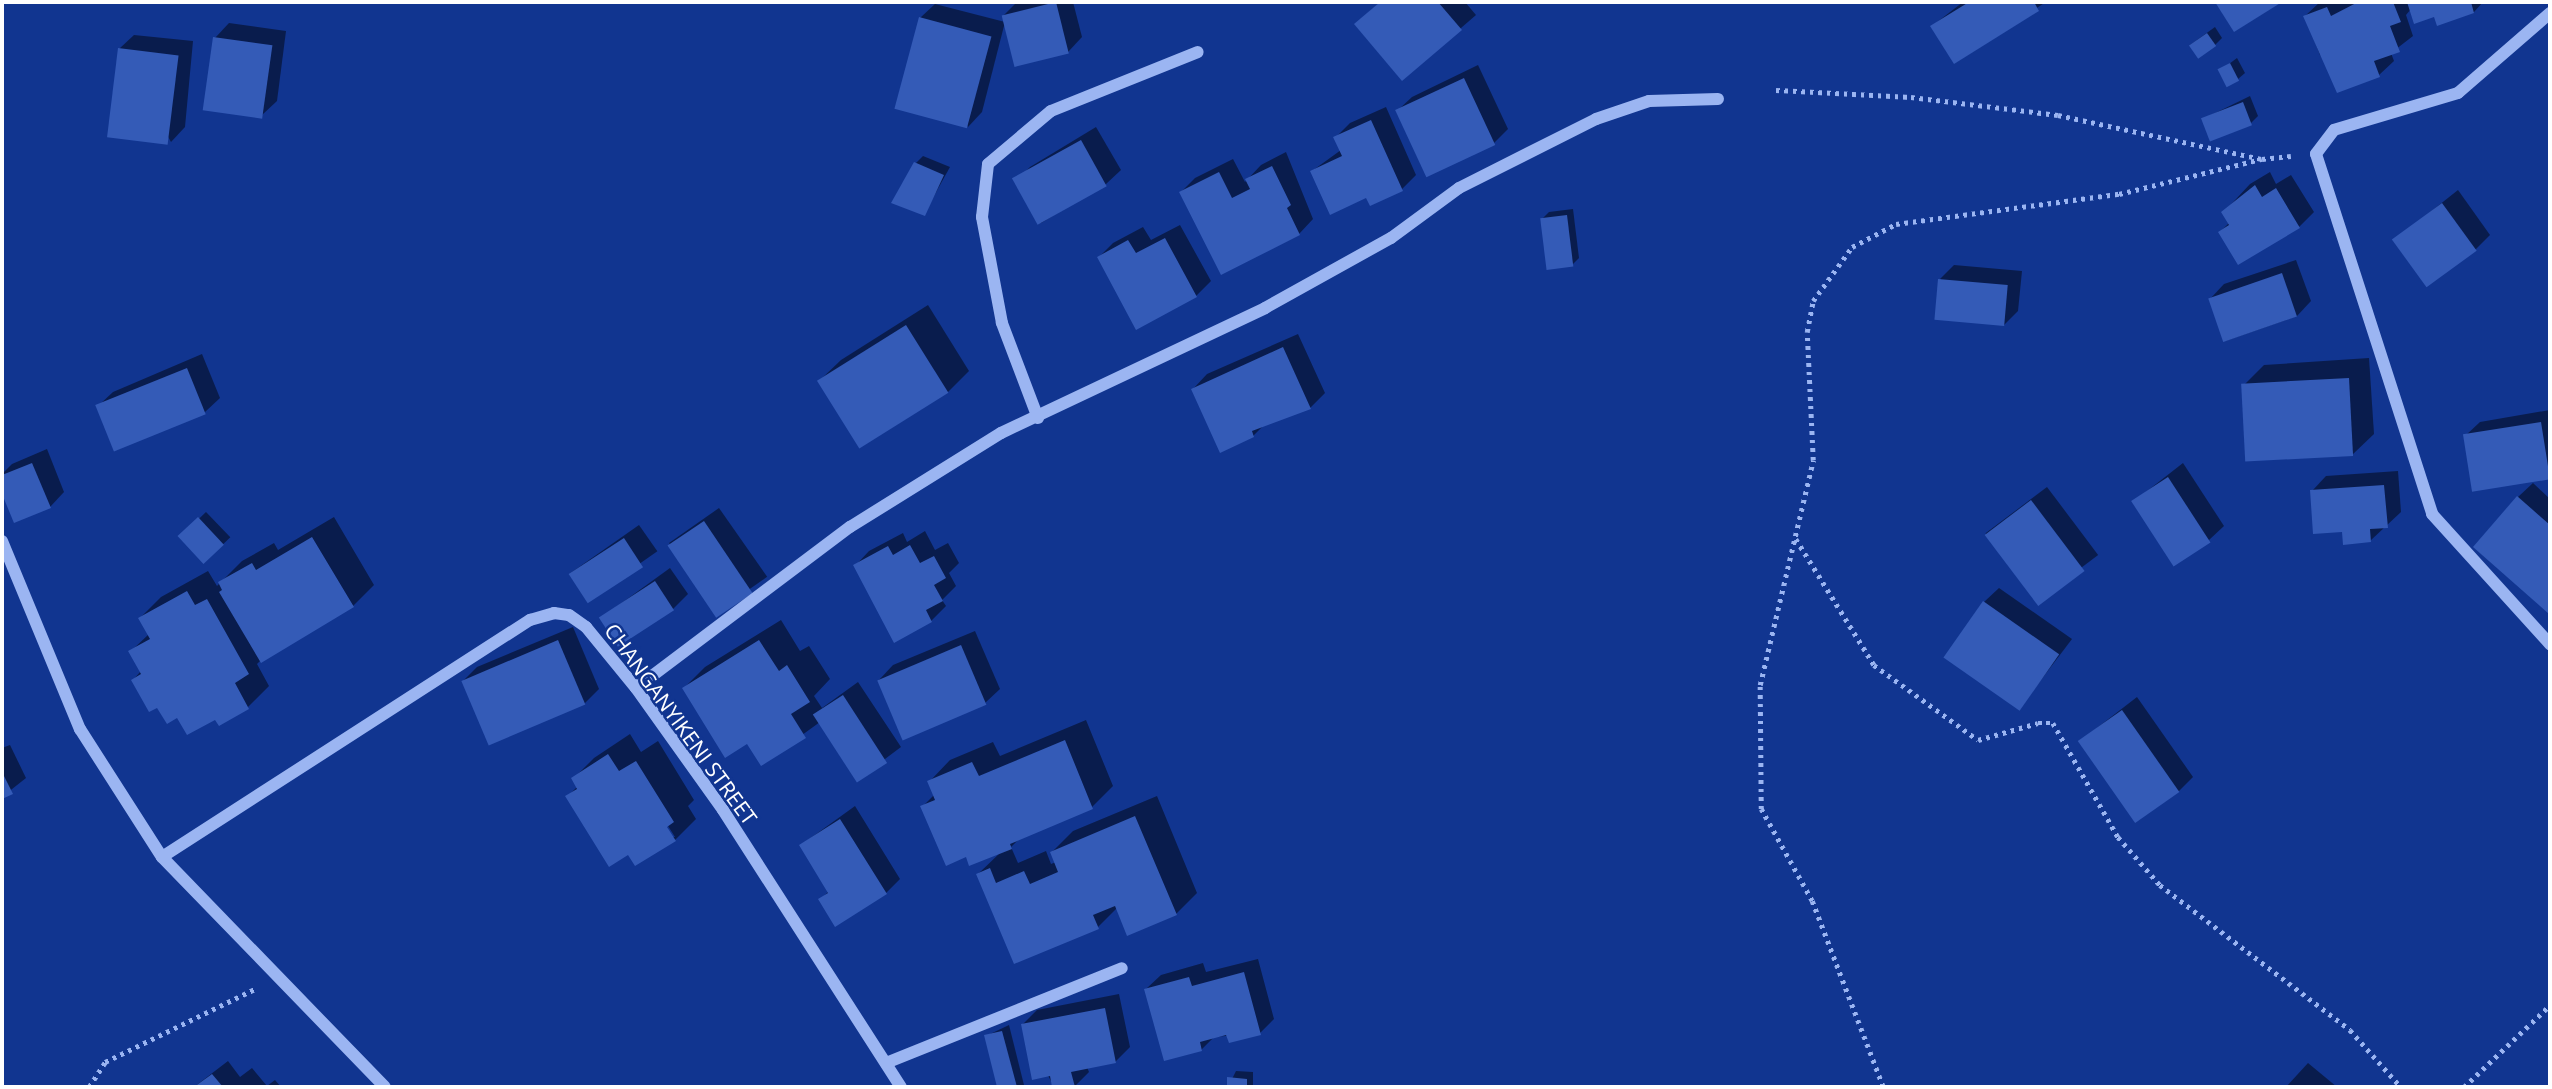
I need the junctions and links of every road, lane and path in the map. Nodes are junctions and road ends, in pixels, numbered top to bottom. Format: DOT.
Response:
graph roads {
  1 [pos="2550,13"];
  2 [pos="1198,52"];
  3 [pos="1776,90"];
  4 [pos="1717,100"];
  5 [pos="2316,154"];
  6 [pos="2262,159"];
  7 [pos="1038,418"];
  8 [pos="1795,539"];
  9 [pos="2,541"];
  10 [pos="2550,644"];
  11 [pos="636,688"];
  12 [pos="162,857"];
  13 [pos="1122,968"];
  14 [pos="281,976"];
  15 [pos="2550,1005"];
  16 [pos="886,1063"];
  17 [pos="89,1087"];
  18 [pos="385,1087"];
  19 [pos="901,1087"];
  20 [pos="1883,1087"];
  21 [pos="2401,1087"];
  22 [pos="2464,1087"];
  1 -- 5 [label="street"];
  2 -- 7 [label="street"];
  3 -- 6 [label="path"];
  4 -- 7 [label="street"];
  5 -- 6 [label="path"];
  5 -- 10 [label="street"];
  6 -- 8 [label="path"];
  7 -- 11 [label="street"];
  8 -- 20 [label="path"];
  8 -- 21 [label="path"];
  9 -- 12 [label="street"];
  11 -- 12 [label="street, CHANGANYIKENI STREET"];
  11 -- 16 [label="street, CHANGANYIKENI STREET"];
  12 -- 14 [label="street"];
  13 -- 16 [label="street"];
  14 -- 17 [label="path"];
  14 -- 18 [label="street"];
  15 -- 22 [label="path"];
  16 -- 19 [label="street, CHANGANYIKENI STREET"];
}
